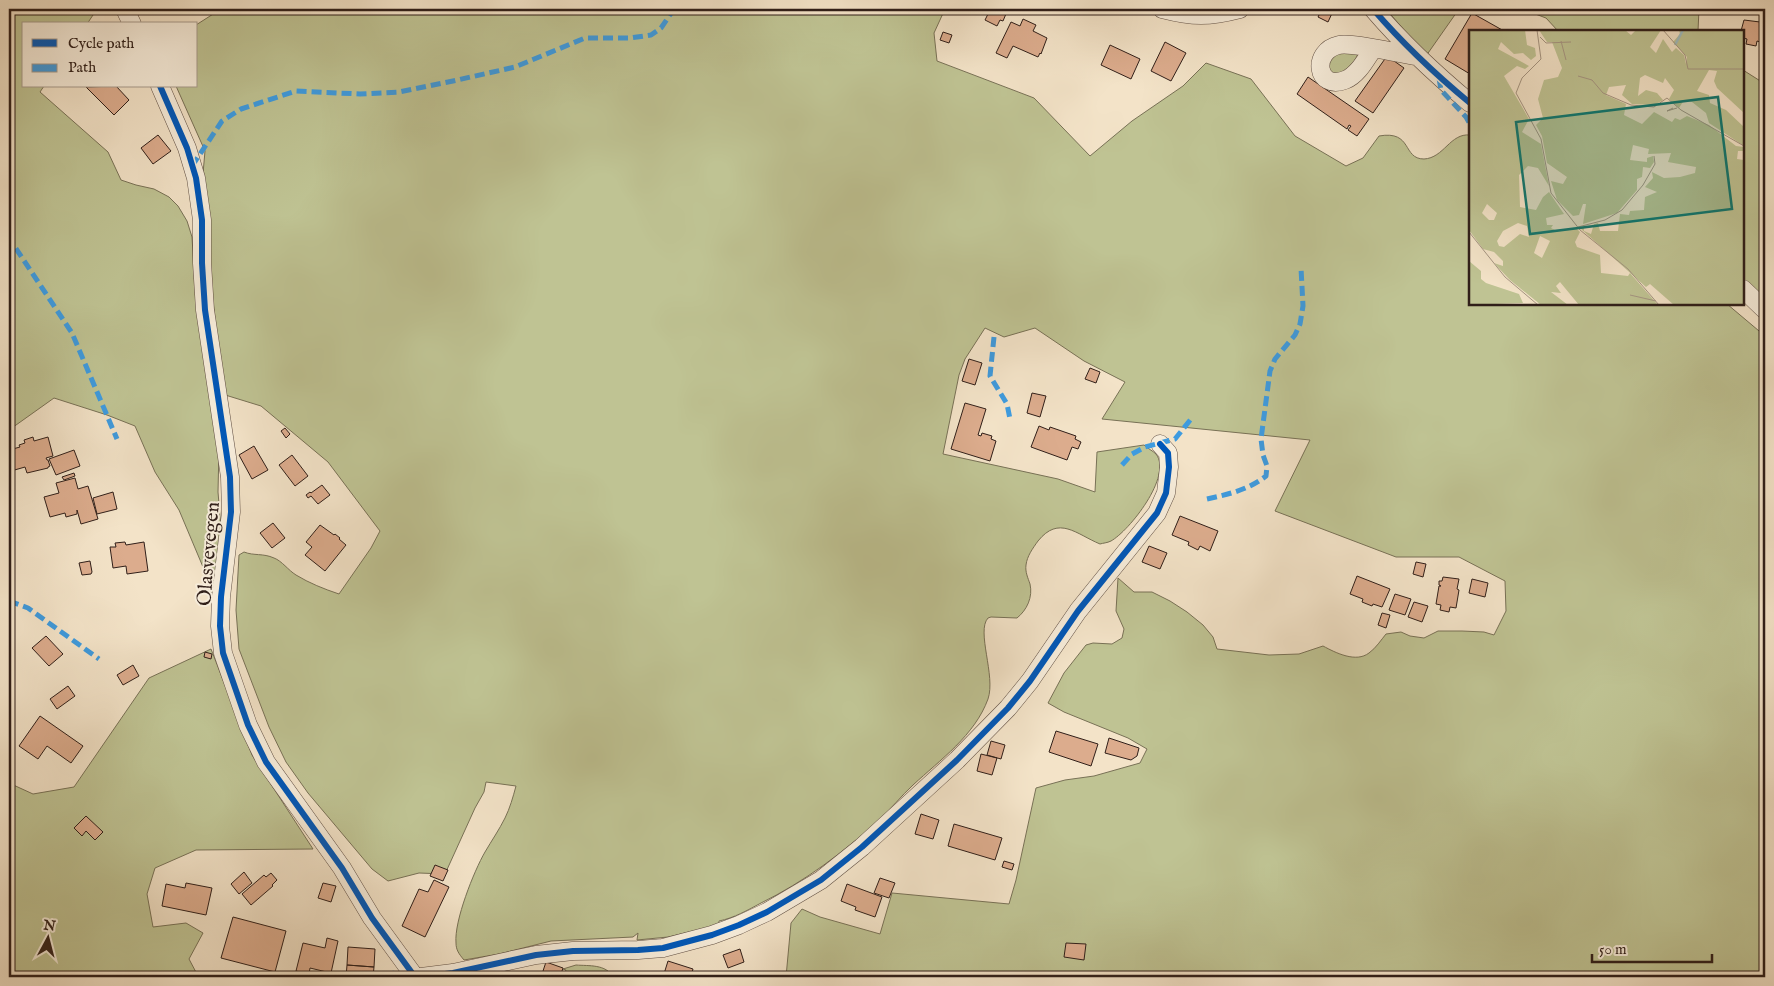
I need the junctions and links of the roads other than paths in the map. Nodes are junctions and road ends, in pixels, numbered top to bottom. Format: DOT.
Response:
graph roads {
  1 [pos="126,9"];
  2 [pos="1162,9"];
  3 [pos="1240,9"];
  4 [pos="1373,9"];
  5 [pos="131,22"];
  6 [pos="1374,49"];
  7 [pos="1416,56"];
  8 [pos="161,88"];
  9 [pos="1469,102"];
  10 [pos="1744,290"];
  11 [pos="1765,310"];
  12 [pos="1160,444"];
  13 [pos="416,977"];
  14 [pos="421,977"];
  1 -- 5 [label="street"];
  2 -- 3 [label="street"];
  4 -- 7 [label="street"];
  6 -- 7 [label="street"];
  7 -- 9 [label="street"];
  8 -- 13 [label="street, Olasvevegen"];
  10 -- 11 [label="street"];
  12 -- 14 [label="street"];
}
